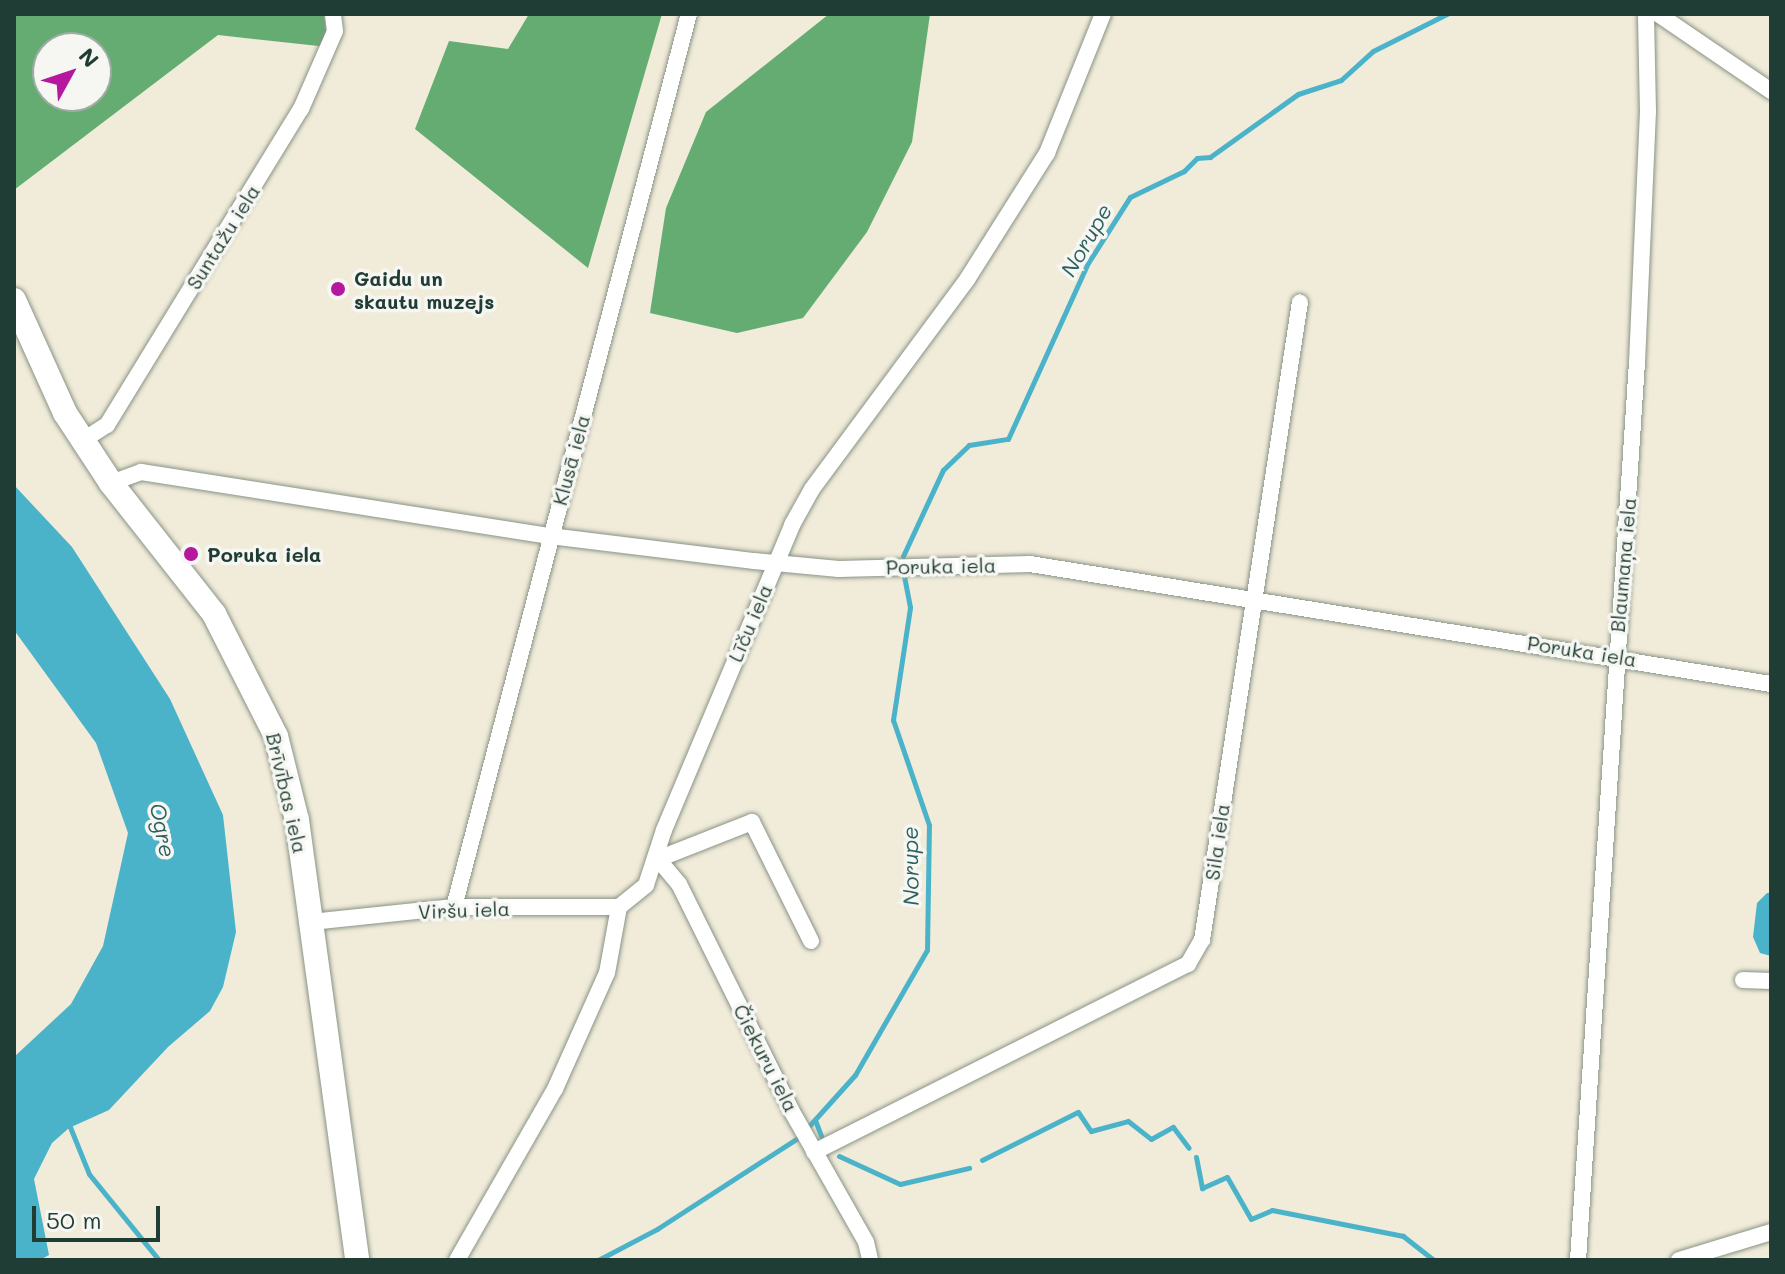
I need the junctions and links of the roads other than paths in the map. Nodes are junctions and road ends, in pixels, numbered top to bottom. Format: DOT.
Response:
graph roads {
  1 [pos="333,14"];
  2 [pos="689,14"];
  3 [pos="1103,14"];
  4 [pos="1646,14"];
  5 [pos="1658,14"];
  6 [pos="1771,91"];
  7 [pos="14,300"];
  8 [pos="1300,302"];
  9 [pos="82,441"];
  10 [pos="111,483"];
  11 [pos="550,536"];
  12 [pos="775,563"];
  13 [pos="1252,597"];
  14 [pos="1615,655"];
  15 [pos="1771,684"];
  16 [pos="658,859"];
  17 [pos="454,907"];
  18 [pos="619,907"];
  19 [pos="311,922"];
  20 [pos="811,941"];
  21 [pos="1743,980"];
  22 [pos="1771,981"];
  23 [pos="814,1152"];
  24 [pos="1771,1232"];
  25 [pos="357,1260"];
  26 [pos="457,1260"];
  27 [pos="870,1260"];
  28 [pos="1578,1260"];
  29 [pos="1679,1260"];
  1 -- 9 [label="street, Suntažu iela"];
  2 -- 11 [label="street, Klusā iela"];
  3 -- 12 [label="street, Līču iela"];
  4 -- 14 [label="street, Blaumaņa iela"];
  5 -- 6 [label="street"];
  7 -- 9 [label="main road, Brīvības iela"];
  8 -- 13 [label="street, Sila iela"];
  9 -- 10 [label="main road, Brīvības iela"];
  10 -- 11 [label="street, Poruka iela"];
  10 -- 19 [label="main road, Brīvības iela"];
  11 -- 12 [label="street, Poruka iela"];
  11 -- 17 [label="street, Klusā iela"];
  12 -- 13 [label="street, Poruka iela"];
  12 -- 16 [label="street, Līču iela"];
  13 -- 14 [label="street, Poruka iela"];
  13 -- 23 [label="street, Sila iela"];
  14 -- 15 [label="street, Poruka iela"];
  14 -- 28 [label="street, Blaumaņa iela"];
  16 -- 18 [label="street, Līču iela"];
  16 -- 20 [label="street"];
  16 -- 23 [label="street, Čiekuru iela"];
  17 -- 18 [label="street, Viršu iela"];
  17 -- 19 [label="street, Viršu iela"];
  18 -- 26 [label="street"];
  19 -- 25 [label="main road, Brīvības iela"];
  21 -- 22 [label="street"];
  23 -- 27 [label="street, Čiekuru iela"];
  24 -- 29 [label="street"];
}
